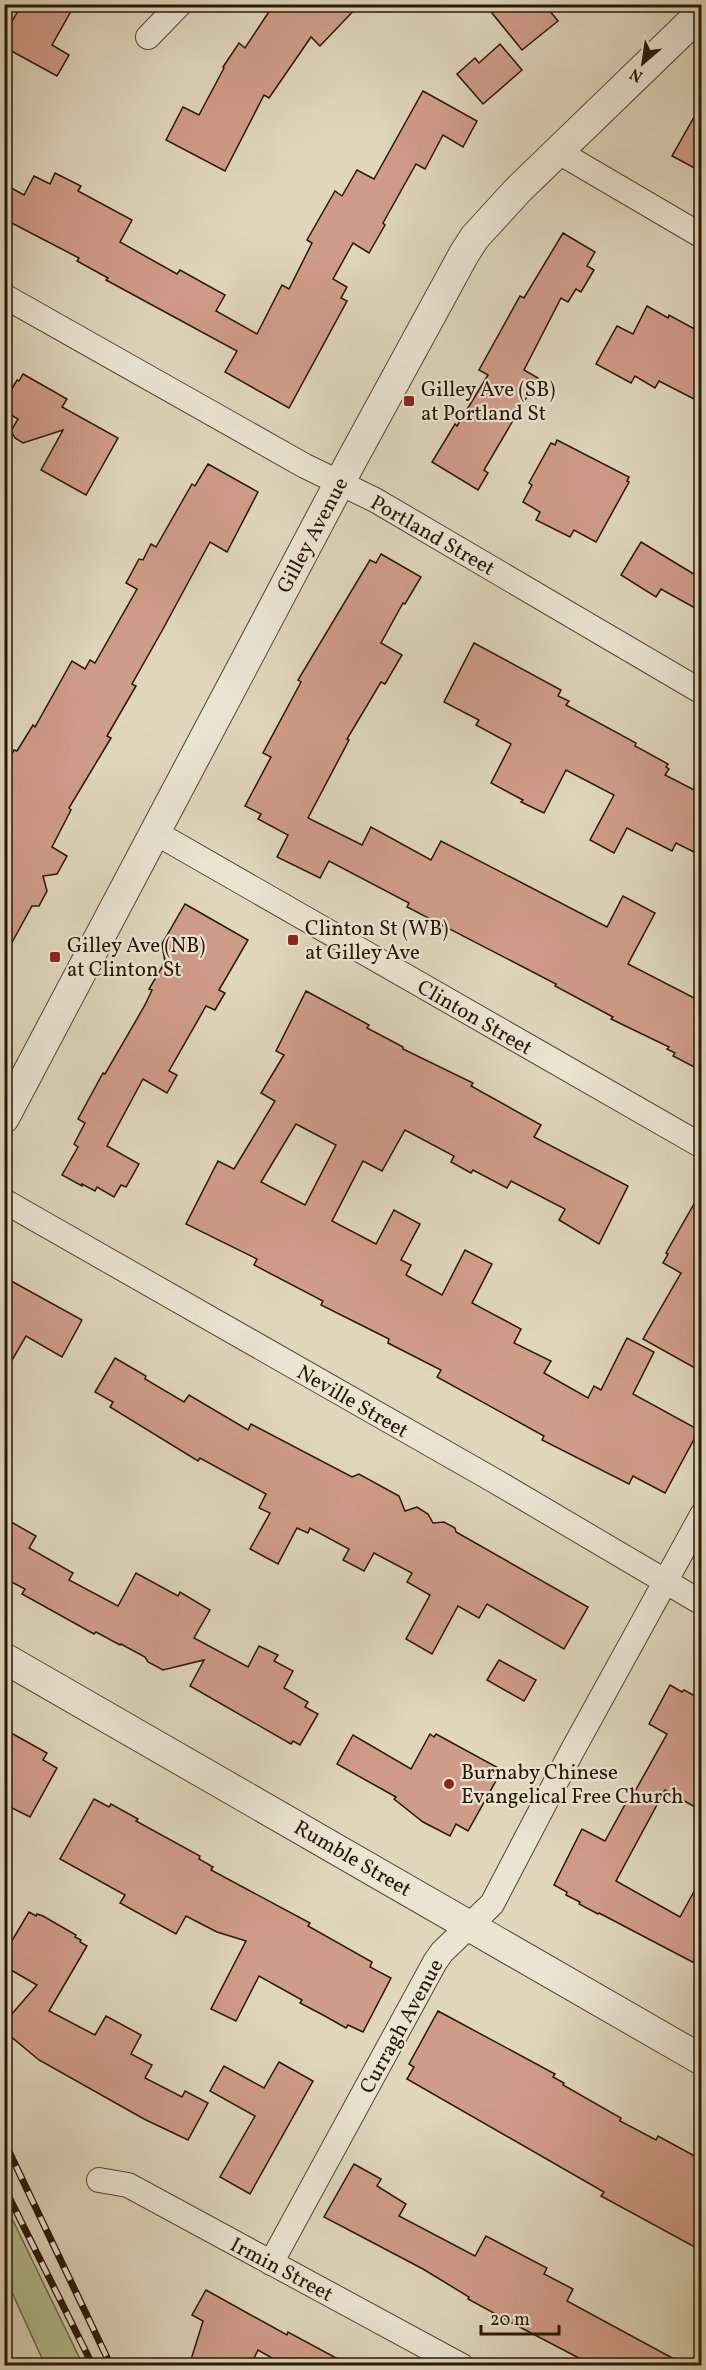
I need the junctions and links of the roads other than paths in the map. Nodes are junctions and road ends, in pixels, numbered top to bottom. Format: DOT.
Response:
graph roads {
  1 [pos="180,4"];
  2 [pos="702,12"];
  3 [pos="148,37"];
  4 [pos="557,151"];
  5 [pos="702,236"];
  6 [pos="4,296"];
  7 [pos="340,482"];
  8 [pos="702,692"];
  9 [pos="156,833"];
  10 [pos="4,1118"];
  11 [pos="702,1146"];
  12 [pos="4,1201"];
  13 [pos="702,1515"];
  14 [pos="664,1581"];
  15 [pos="702,1602"];
  16 [pos="4,1658"];
  17 [pos="469,1925"];
  18 [pos="702,2060"];
  19 [pos="99,2180"];
  20 [pos="271,2263"];
  21 [pos="462,2366"];
  1 -- 3 [label="street"];
  2 -- 4 [label="street, Gilley Avenue"];
  4 -- 5 [label="street"];
  4 -- 7 [label="street, Gilley Avenue"];
  6 -- 7 [label="street, Portland Street"];
  7 -- 8 [label="street, Portland Street"];
  7 -- 9 [label="street, Gilley Avenue"];
  9 -- 10 [label="street, Gilley Avenue"];
  9 -- 11 [label="street, Clinton Street"];
  12 -- 14 [label="street, Neville Street"];
  13 -- 14 [label="street, Curragh Avenue"];
  14 -- 15 [label="street, Neville Street"];
  14 -- 17 [label="street, Curragh Avenue"];
  16 -- 17 [label="street, Rumble Street"];
  17 -- 18 [label="street, Rumble Street"];
  17 -- 20 [label="street, Curragh Avenue"];
  19 -- 20 [label="street, Irmin Street"];
  20 -- 21 [label="street, Irmin Street"];
}
